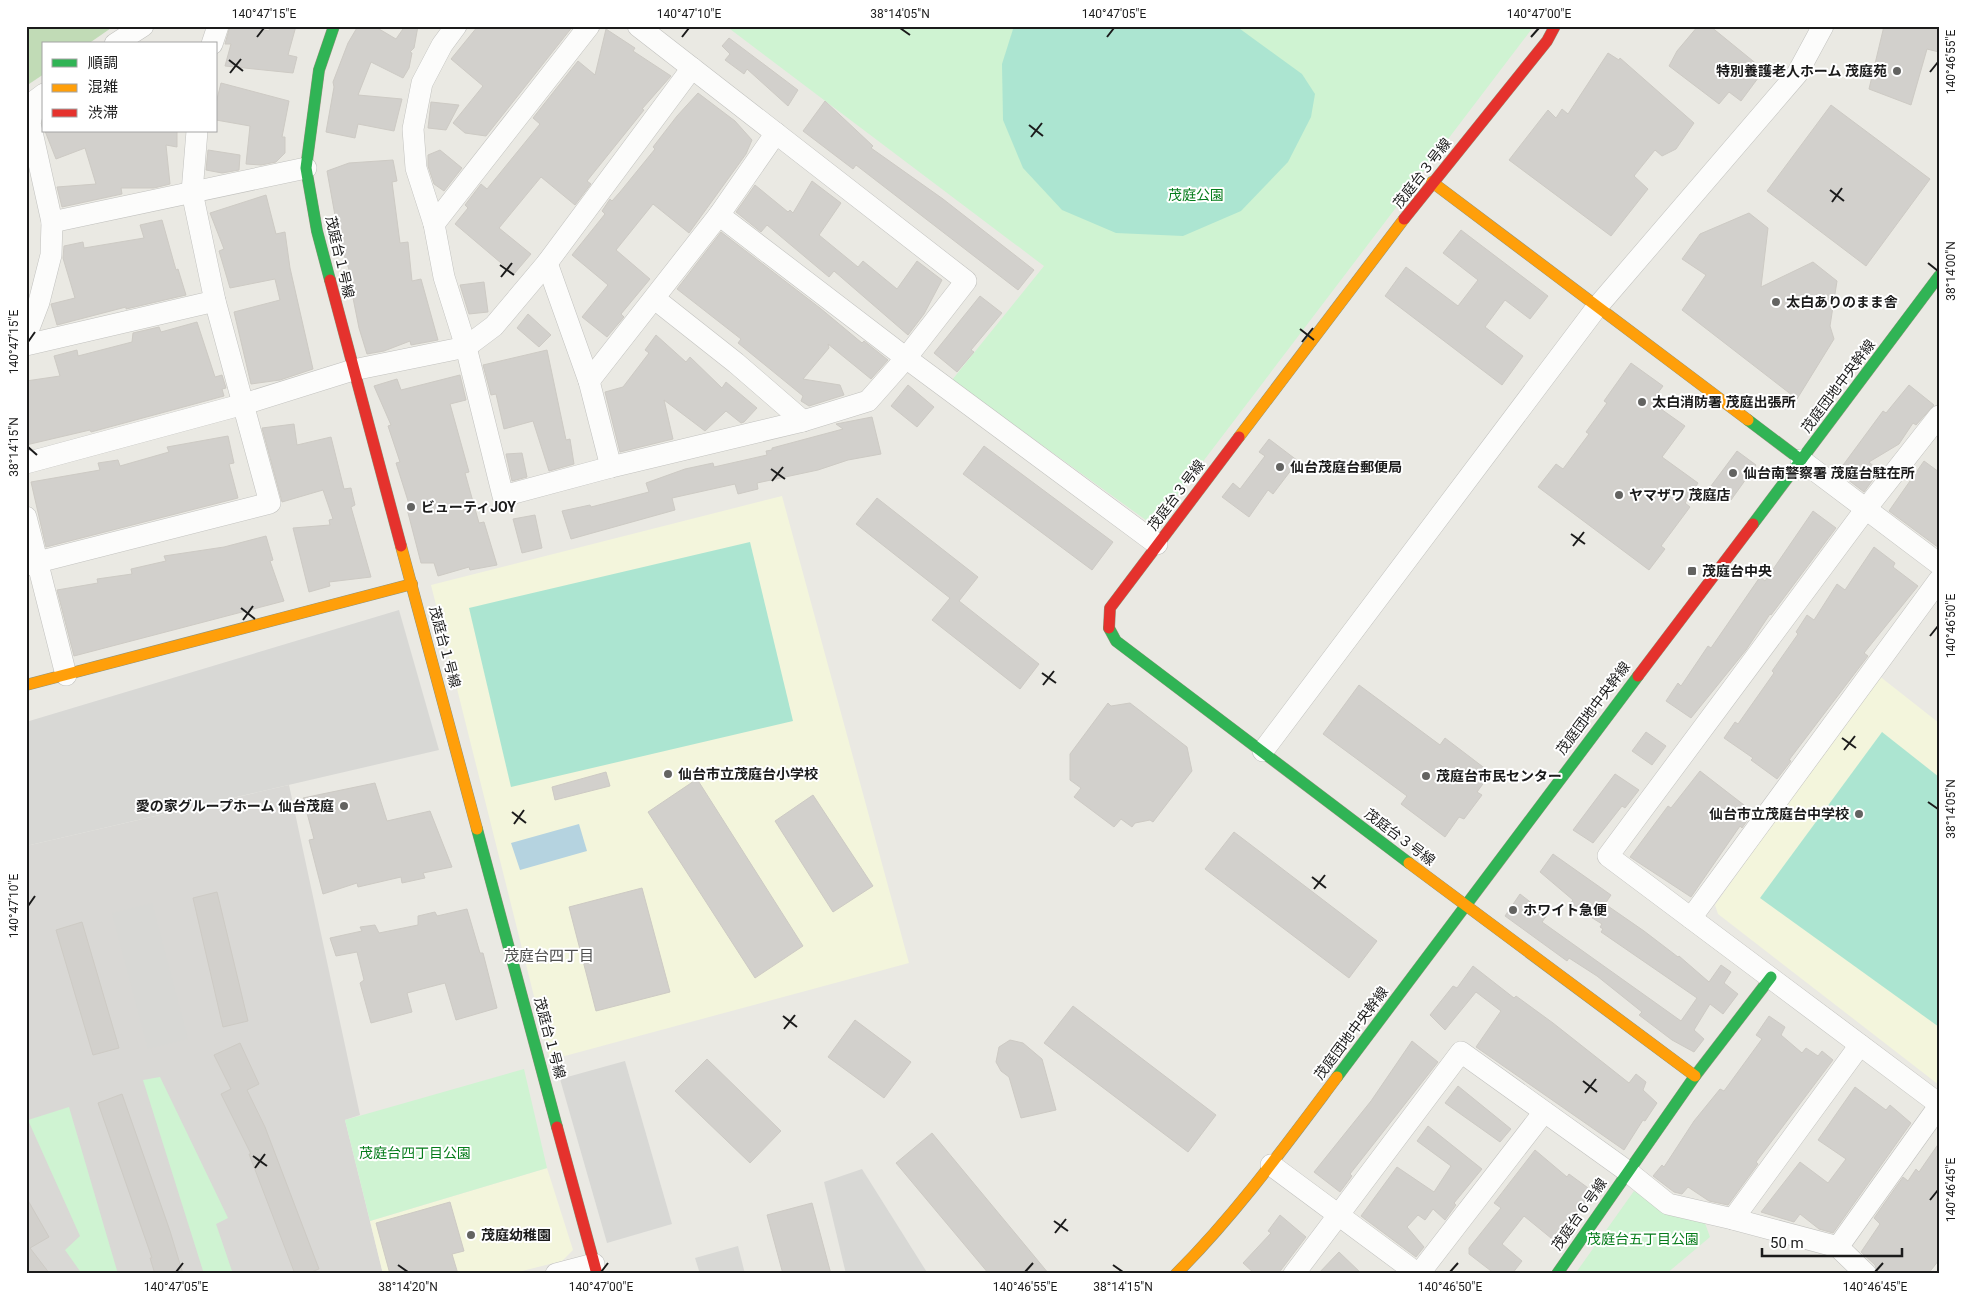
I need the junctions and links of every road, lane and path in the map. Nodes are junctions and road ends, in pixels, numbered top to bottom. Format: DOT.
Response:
graph roads {
  1 [pos="143,26"];
  2 [pos="218,26"];
  3 [pos="334,26"];
  4 [pos="456,26"];
  5 [pos="589,26"];
  6 [pos="638,26"];
  7 [pos="1555,26"];
  8 [pos="1823,26"];
  9 [pos="119,42"];
  10 [pos="213,42"];
  11 [pos="692,68"];
  12 [pos="42,96"];
  13 [pos="198,132"];
  14 [pos="776,133"];
  15 [pos="306,168"];
  16 [pos="1432,182"];
  17 [pos="192,192"];
  18 [pos="719,216"];
  19 [pos="52,222"];
  20 [pos="434,224"];
  21 [pos="547,263"];
  22 [pos="1939,276"];
  23 [pos="655,299"];
  24 [pos="215,301"];
  25 [pos="1597,307"];
  26 [pos="26,336"];
  27 [pos="26,344"];
  28 [pos="466,347"];
  29 [pos="906,358"];
  30 [pos="353,370"];
  31 [pos="589,381"];
  32 [pos="244,404"];
  33 [pos="1939,416"];
  34 [pos="803,421"];
  35 [pos="1801,460"];
  36 [pos="26,463"];
  37 [pos="611,466"];
  38 [pos="1865,510"];
  39 [pos="26,517"];
  40 [pos="1157,544"];
  41 [pos="32,563"];
  42 [pos="1939,564"];
  43 [pos="1939,580"];
  44 [pos="412,584"];
  45 [pos="66,675"];
  46 [pos="26,685"];
  47 [pos="1263,751"];
  48 [pos="1464,905"];
  49 [pos="1691,918"];
  50 [pos="1771,977"];
  51 [pos="1860,1045"];
  52 [pos="1695,1076"];
  53 [pos="1939,1105"];
  54 [pos="1544,1112"];
  55 [pos="1271,1165"];
  56 [pos="1627,1171"];
  57 [pos="1338,1215"];
  58 [pos="1733,1219"];
  59 [pos="1838,1248"];
  60 [pos="595,1269"];
  61 [pos="556,1274"];
  62 [pos="1176,1274"];
  63 [pos="1294,1274"];
  64 [pos="1418,1274"];
  65 [pos="1556,1274"];
  66 [pos="1866,1274"];
  1 -- 9 [label="street"];
  2 -- 10 [label="street"];
  3 -- 15 [label="street, 茂庭台１号線"];
  4 -- 20 [label="street"];
  5 -- 20 [label="street"];
  6 -- 11 [label="street"];
  7 -- 16 [label="street, 茂庭台３号線"];
  8 -- 25 [label="street"];
  11 -- 14 [label="street"];
  11 -- 21 [label="street"];
  12 -- 19 [label="street"];
  13 -- 17 [label="street"];
  14 -- 18 [label="street"];
  14 -- 29 [label="street"];
  15 -- 17 [label="street"];
  15 -- 30 [label="street, 茂庭台１号線"];
  16 -- 25 [label="street"];
  16 -- 40 [label="street, 茂庭台３号線"];
  17 -- 19 [label="street"];
  17 -- 24 [label="street"];
  18 -- 23 [label="street"];
  18 -- 29 [label="street"];
  19 -- 26 [label="street"];
  20 -- 28 [label="street"];
  21 -- 28 [label="street"];
  21 -- 31 [label="street"];
  22 -- 35 [label="street, 茂庭団地中央幹線"];
  23 -- 31 [label="street"];
  23 -- 34 [label="street"];
  24 -- 27 [label="street"];
  24 -- 32 [label="street"];
  25 -- 35 [label="street"];
  25 -- 47 [label="street"];
  28 -- 30 [label="street"];
  28 -- 37 [label="street"];
  29 -- 34 [label="street"];
  29 -- 40 [label="street"];
  30 -- 32 [label="street"];
  30 -- 44 [label="street, 茂庭台１号線"];
  31 -- 37 [label="street"];
  32 -- 36 [label="street"];
  32 -- 41 [label="street"];
  33 -- 38 [label="street"];
  34 -- 37 [label="street"];
  35 -- 38 [label="street"];
  35 -- 48 [label="street, 茂庭団地中央幹線"];
  38 -- 42 [label="street"];
  38 -- 49 [label="street"];
  39 -- 41 [label="street"];
  40 -- 47 [label="street, 茂庭台３号線"];
  41 -- 45 [label="street"];
  43 -- 49 [label="street"];
  44 -- 45 [label="street"];
  44 -- 60 [label="street, 茂庭台１号線"];
  45 -- 46 [label="street"];
  47 -- 48 [label="street, 茂庭台３号線"];
  48 -- 52 [label="street, 茂庭台３号線"];
  48 -- 55 [label="street, 茂庭団地中央幹線"];
  49 -- 50 [label="street"];
  50 -- 51 [label="street"];
  50 -- 52 [label="street, 茂庭台６号線"];
  51 -- 53 [label="street"];
  51 -- 58 [label="street"];
  52 -- 56 [label="street, 茂庭台６号線"];
  53 -- 59 [label="street"];
  54 -- 56 [label="street"];
  54 -- 57 [label="street"];
  54 -- 64 [label="street"];
  55 -- 57 [label="street"];
  55 -- 62 [label="street, 茂庭団地中央幹線"];
  56 -- 58 [label="street"];
  56 -- 65 [label="street, 茂庭台６号線"];
  57 -- 63 [label="street"];
  57 -- 64 [label="street"];
  58 -- 59 [label="street"];
  59 -- 66 [label="street"];
  60 -- 61 [label="street"];
}
